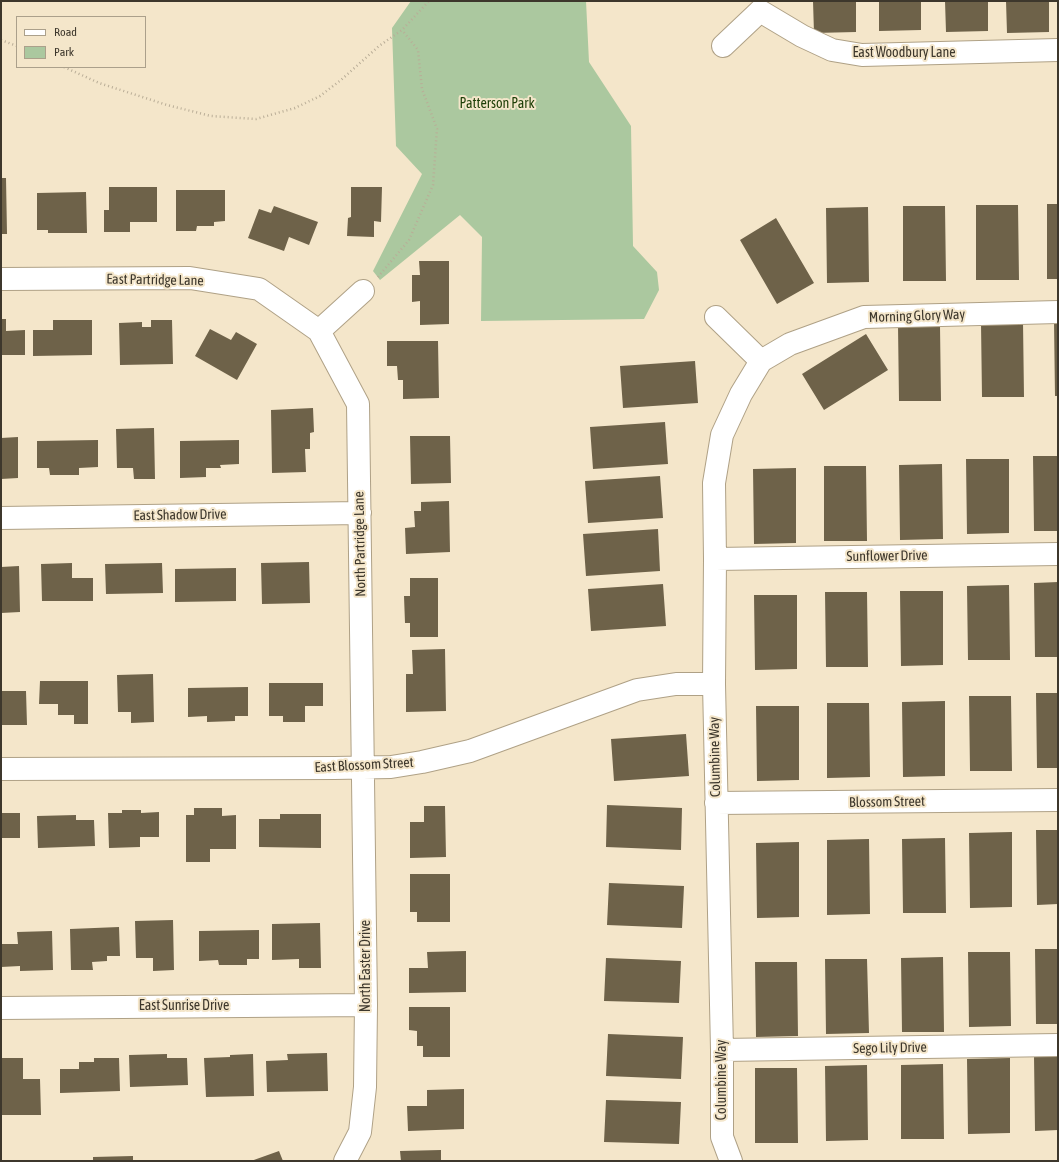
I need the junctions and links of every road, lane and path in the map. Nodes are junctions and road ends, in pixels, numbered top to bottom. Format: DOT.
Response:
graph roads {
  1 [pos="429,1"];
  2 [pos="758,6"];
  3 [pos="402,30"];
  4 [pos="1,40"];
  5 [pos="16,46"];
  6 [pos="723,46"];
  7 [pos="1058,50"];
  8 [pos="66,68"];
  9 [pos="1,278"];
  10 [pos="370,284"];
  11 [pos="1058,312"];
  12 [pos="716,317"];
  13 [pos="318,331"];
  14 [pos="761,361"];
  15 [pos="360,513"];
  16 [pos="1,518"];
  17 [pos="1058,554"];
  18 [pos="715,559"];
  19 [pos="714,684"];
  20 [pos="364,768"];
  21 [pos="1,769"];
  22 [pos="1058,800"];
  23 [pos="716,803"];
  24 [pos="366,1005"];
  25 [pos="1,1008"];
  26 [pos="1058,1045"];
  27 [pos="722,1050"];
  28 [pos="345,1161"];
  29 [pos="731,1161"];
  1 -- 3 [label="path"];
  2 -- 6 [label="street"];
  2 -- 7 [label="street, East Woodbury Lane"];
  3 -- 8 [label="path"];
  3 -- 10 [label="path"];
  4 -- 5 [label="path"];
  9 -- 13 [label="street, East Partridge Lane"];
  10 -- 13 [label="street"];
  11 -- 14 [label="street, Morning Glory Way"];
  12 -- 14 [label="street"];
  13 -- 15 [label="street, North Partridge Lane"];
  14 -- 18 [label="street, Columbine Way"];
  15 -- 16 [label="street, East Shadow Drive"];
  15 -- 20 [label="street, North Partridge Lane"];
  17 -- 18 [label="street, Sunflower Drive"];
  18 -- 19 [label="street, Columbine Way"];
  19 -- 20 [label="street, East Blossom Street"];
  19 -- 23 [label="street, Columbine Way"];
  20 -- 21 [label="street, East Blossom Street"];
  20 -- 24 [label="street, North Easter Drive"];
  22 -- 23 [label="street, Blossom Street"];
  23 -- 27 [label="street, Columbine Way"];
  24 -- 25 [label="street, East Sunrise Drive"];
  24 -- 28 [label="street, North Easter Drive"];
  26 -- 27 [label="street, Sego Lily Drive"];
  27 -- 29 [label="street, Columbine Way"];
}
